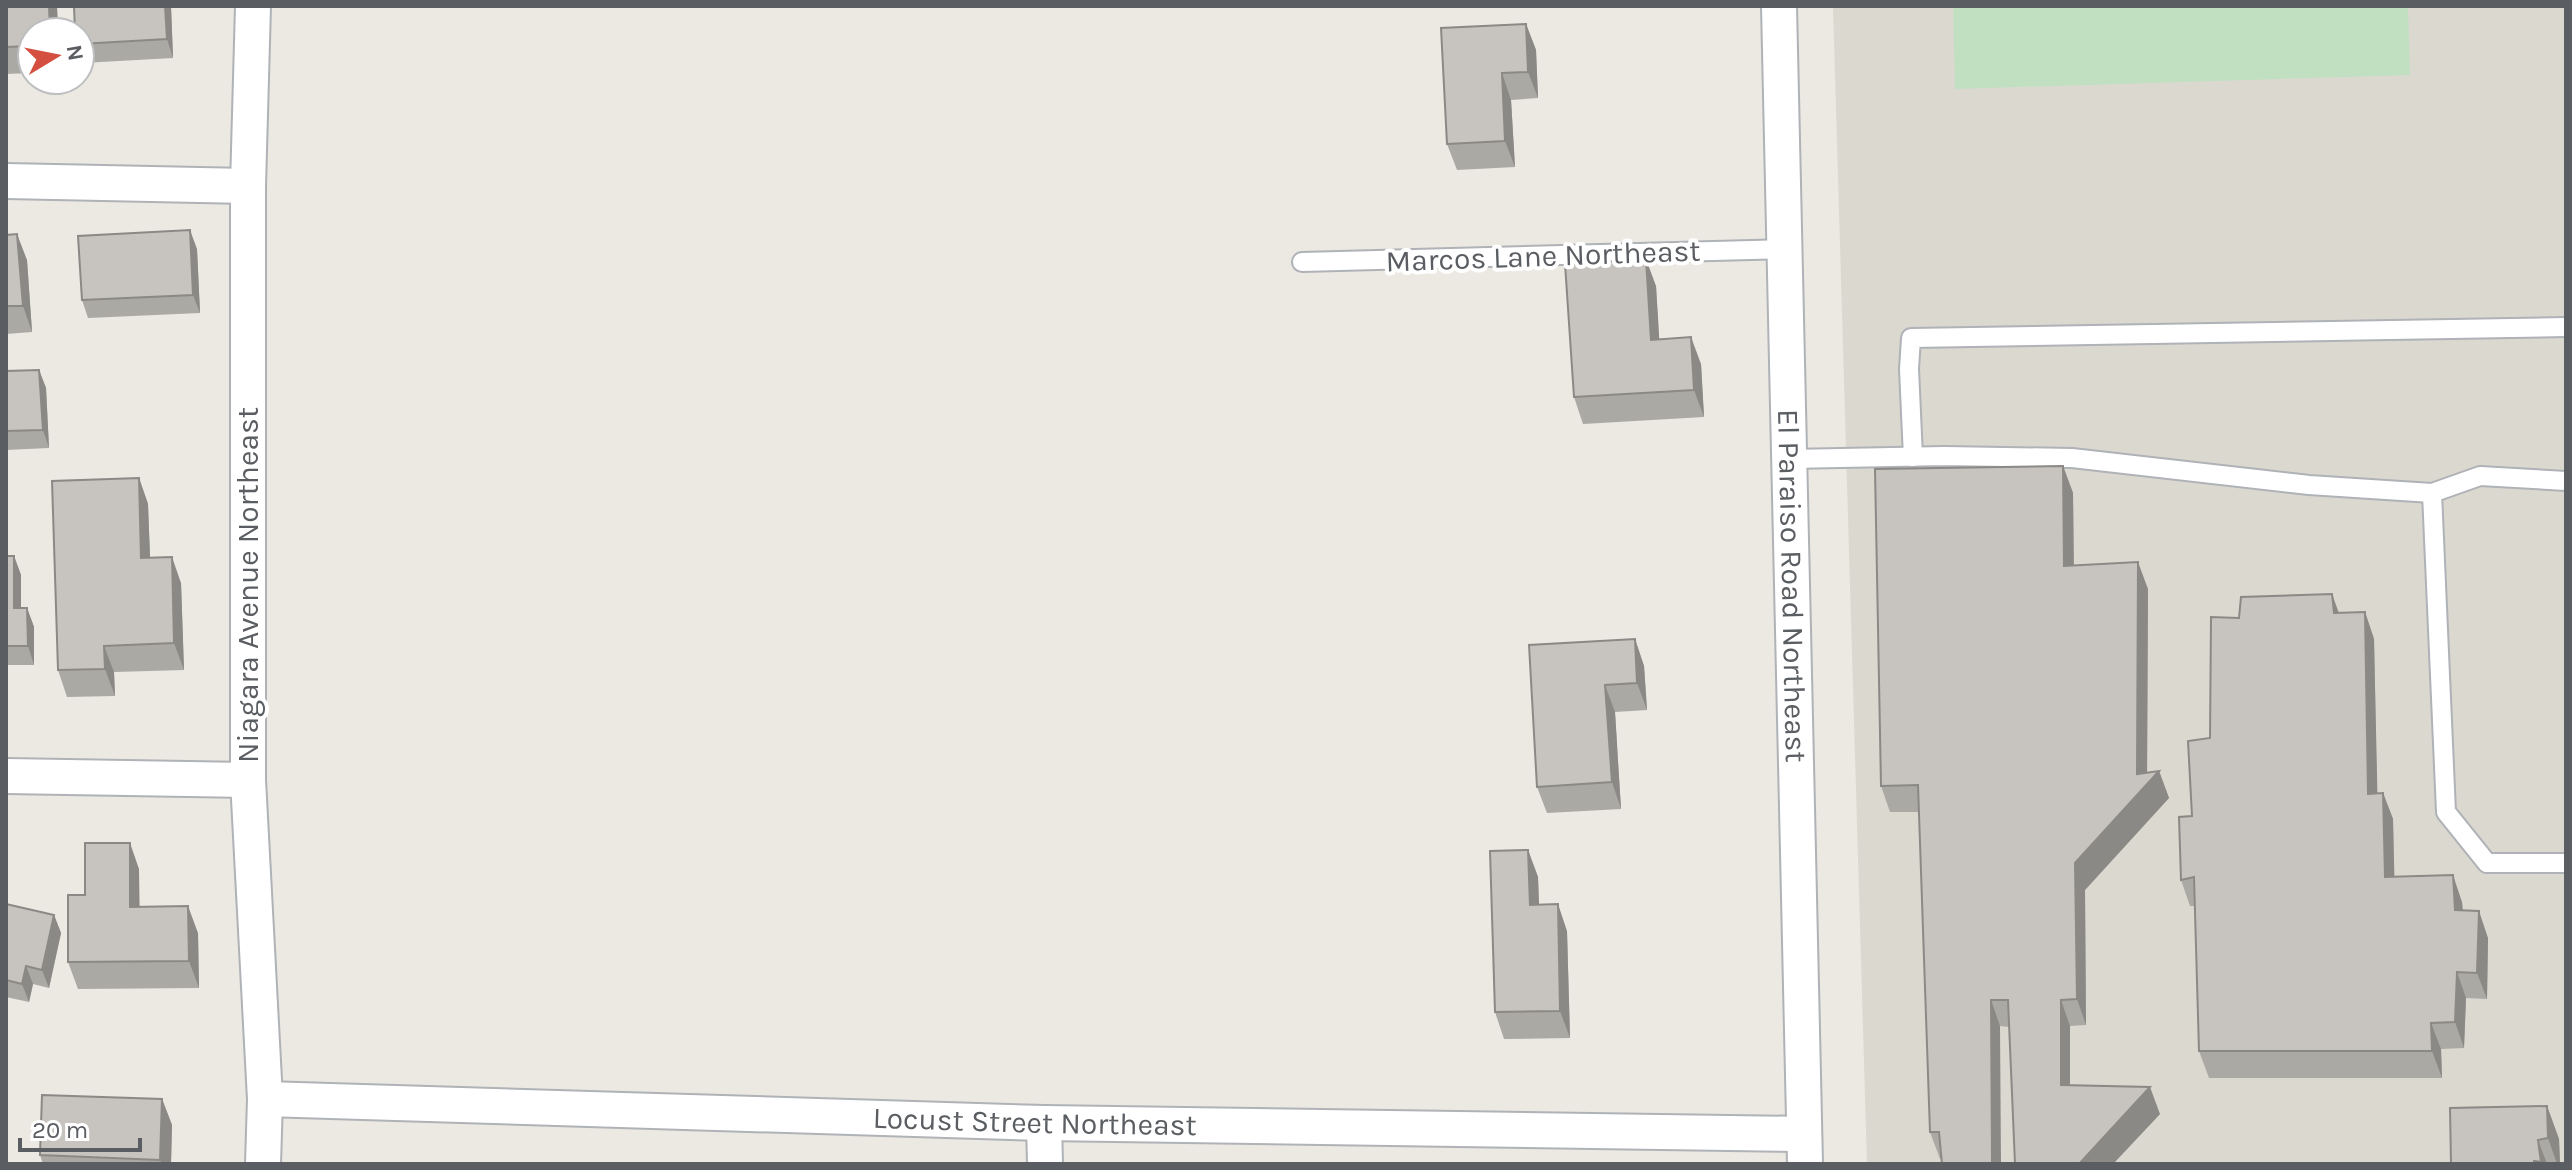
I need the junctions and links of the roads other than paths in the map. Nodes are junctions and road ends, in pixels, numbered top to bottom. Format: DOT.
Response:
graph roads {
  1 [pos="253,6"];
  2 [pos="1779,6"];
  3 [pos="6,181"];
  4 [pos="248,186"];
  5 [pos="1785,249"];
  6 [pos="1302,262"];
  7 [pos="2566,327"];
  8 [pos="1913,457"];
  9 [pos="1789,459"];
  10 [pos="2566,481"];
  11 [pos="2432,493"];
  12 [pos="6,776"];
  13 [pos="248,780"];
  14 [pos="2566,863"];
  15 [pos="265,1099"];
  16 [pos="1044,1123"];
  17 [pos="1804,1149"];
  18 [pos="263,1164"];
  19 [pos="1045,1164"];
  1 -- 4 [label="street, Niagara Avenue Northeast"];
  2 -- 5 [label="street, El Paraiso Road Northeast"];
  3 -- 4 [label="street"];
  4 -- 13 [label="street, Niagara Avenue Northeast"];
  5 -- 6 [label="lane, Marcos Lane Northeast"];
  5 -- 9 [label="street, El Paraiso Road Northeast"];
  7 -- 8 [label="lane"];
  8 -- 9 [label="lane"];
  8 -- 11 [label="lane"];
  9 -- 17 [label="street, El Paraiso Road Northeast"];
  10 -- 11 [label="lane"];
  11 -- 14 [label="lane"];
  12 -- 13 [label="street"];
  13 -- 15 [label="street, Niagara Avenue Northeast"];
  15 -- 16 [label="street, Locust Street Northeast"];
  15 -- 18 [label="street, Niagara Avenue Northeast"];
  16 -- 17 [label="street, Locust Street Northeast"];
  16 -- 19 [label="street"];
}
